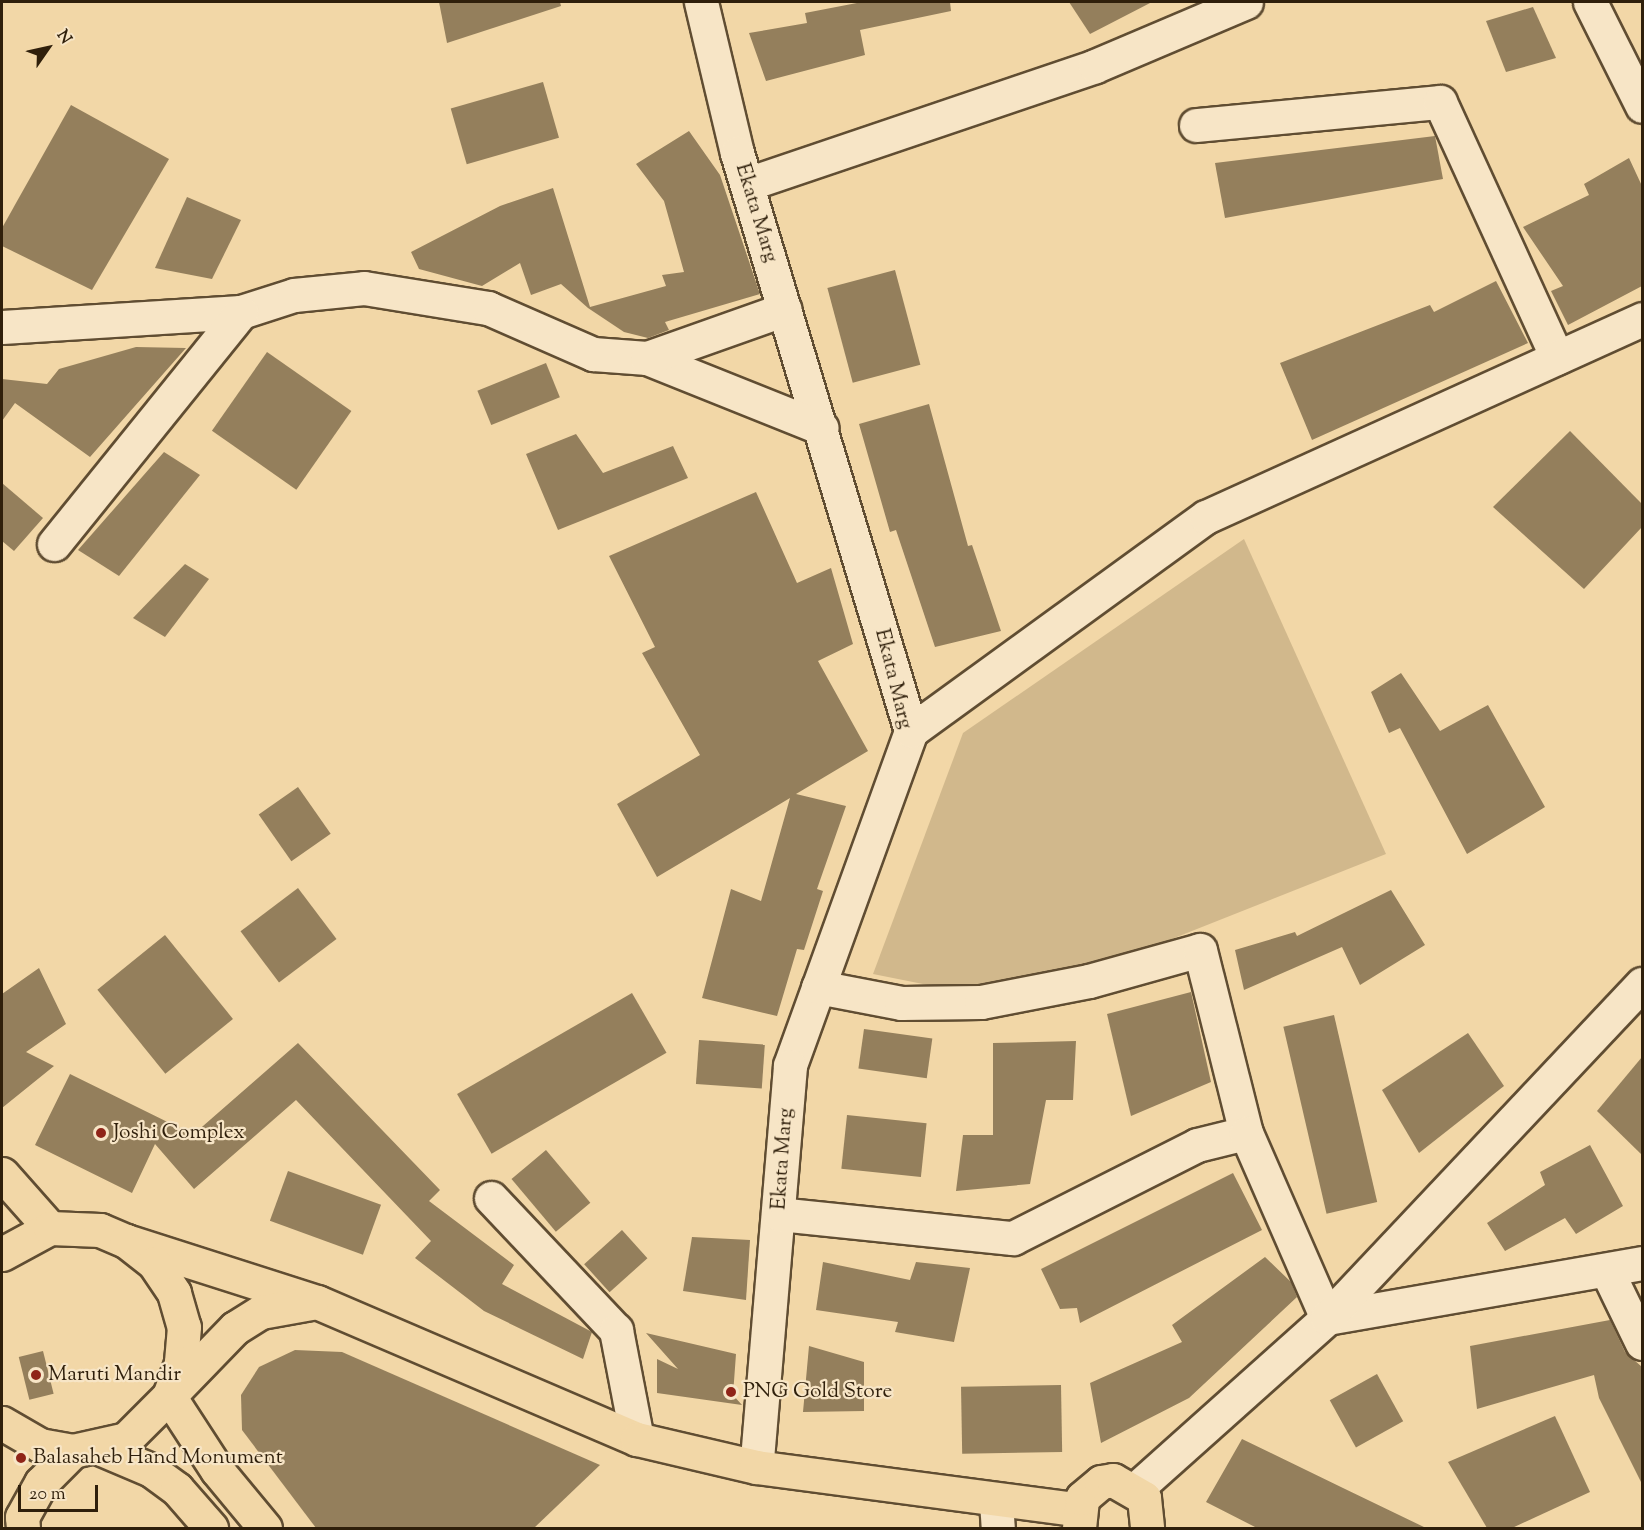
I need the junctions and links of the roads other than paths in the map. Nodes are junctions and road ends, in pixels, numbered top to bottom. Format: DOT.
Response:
graph roads {
  1 [pos="701,2"];
  2 [pos="1246,2"];
  3 [pos="1590,2"];
  4 [pos="1642,106"];
  5 [pos="1196,125"];
  6 [pos="747,184"];
  7 [pos="785,309"];
  8 [pos="241,312"];
  9 [pos="1642,319"];
  10 [pos="2,327"];
  11 [pos="1557,357"];
  12 [pos="647,358"];
  13 [pos="822,428"];
  14 [pos="54,544"];
  15 [pos="910,731"];
  16 [pos="1642,984"];
  17 [pos="818,987"];
  18 [pos="1246,1133"];
  19 [pos="2,1174"];
  20 [pos="491,1198"];
  21 [pos="779,1214"];
  22 [pos="50,1228"];
  23 [pos="126,1241"];
  24 [pos="2,1254"];
  25 [pos="1642,1263"];
  26 [pos="1607,1271"];
  27 [pos="316,1302"];
  28 [pos="1327,1317"];
  29 [pos="1642,1343"];
  30 [pos="169,1396"];
  31 [pos="2,1423"];
  32 [pos="637,1439"];
  33 [pos="85,1449"];
  34 [pos="756,1467"];
  35 [pos="1136,1489"];
  36 [pos="997,1515"];
  37 [pos="1078,1519"];
  38 [pos="1153,1526"];
  39 [pos="23,1528"];
  40 [pos="211,1528"];
  41 [pos="265,1528"];
  1 -- 6 [label="street, Ekata Marg"];
  2 -- 6 [label="street"];
  3 -- 4 [label="street"];
  5 -- 11 [label="street"];
  6 -- 7 [label="street, Ekata Marg"];
  7 -- 12 [label="street"];
  7 -- 13 [label="street, Ekata Marg"];
  8 -- 10 [label="street"];
  8 -- 12 [label="street"];
  8 -- 14 [label="street"];
  9 -- 11 [label="street"];
  11 -- 15 [label="street"];
  12 -- 13 [label="street"];
  13 -- 15 [label="street, Ekata Marg"];
  15 -- 17 [label="street, Ekata Marg"];
  16 -- 28 [label="street"];
  17 -- 18 [label="street"];
  17 -- 21 [label="street, Ekata Marg"];
  18 -- 21 [label="street"];
  18 -- 28 [label="street"];
  19 -- 22 [label="main road"];
  20 -- 32 [label="street"];
  21 -- 34 [label="street, Ekata Marg"];
  22 -- 23 [label="main road"];
  22 -- 24 [label="main road"];
  23 -- 27 [label="main road"];
  23 -- 30 [label="main road"];
  25 -- 26 [label="street"];
  26 -- 28 [label="street"];
  26 -- 29 [label="street"];
  27 -- 30 [label="main road"];
  27 -- 32 [label="main road"];
  28 -- 35 [label="street"];
  30 -- 33 [label="main road"];
  30 -- 41 [label="main road"];
  31 -- 33 [label="main road"];
  32 -- 34 [label="main road"];
  33 -- 39 [label="main road"];
  33 -- 40 [label="main road"];
  34 -- 36 [label="main road"];
  35 -- 37 [label="main road"];
  35 -- 38 [label="main road"];
  36 -- 37 [label="main road"];
}
